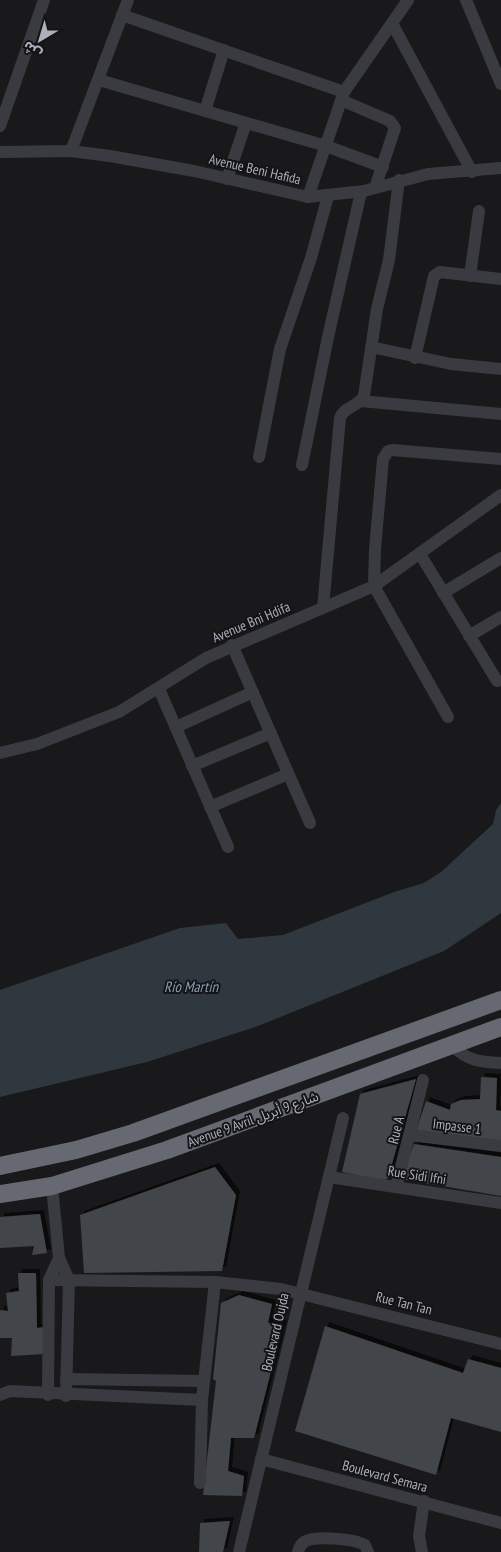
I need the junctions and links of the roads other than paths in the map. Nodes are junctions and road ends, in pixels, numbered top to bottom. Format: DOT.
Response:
graph roads {
  1 [pos="44,0"];
  2 [pos="128,0"];
  3 [pos="408,0"];
  4 [pos="466,0"];
  5 [pos="122,15"];
  6 [pos="393,25"];
  7 [pos="224,50"];
  8 [pos="98,80"];
  9 [pos="501,84"];
  10 [pos="342,96"];
  11 [pos="205,111"];
  12 [pos="246,123"];
  13 [pos="0,126"];
  14 [pos="326,146"];
  15 [pos="71,151"];
  16 [pos="0,152"];
  17 [pos="383,167"];
  18 [pos="501,168"];
  19 [pos="472,172"];
  20 [pos="227,179"];
  21 [pos="399,180"];
  22 [pos="376,188"];
  23 [pos="361,192"];
  24 [pos="328,196"];
  25 [pos="308,197"];
  26 [pos="479,211"];
  27 [pos="470,276"];
  28 [pos="501,279"];
  29 [pos="371,347"];
  30 [pos="415,358"];
  31 [pos="501,369"];
  32 [pos="361,401"];
  33 [pos="501,414"];
  34 [pos="259,457"];
  35 [pos="501,459"];
  36 [pos="302,465"];
  37 [pos="501,495"];
  38 [pos="420,554"];
  39 [pos="501,558"];
  40 [pos="374,586"];
  41 [pos="443,593"];
  42 [pos="323,608"];
  43 [pos="501,617"];
  44 [pos="469,636"];
  45 [pos="232,645"];
  46 [pos="497,682"];
  47 [pos="159,689"];
  48 [pos="253,692"];
  49 [pos="448,717"];
  50 [pos="176,727"];
  51 [pos="271,733"];
  52 [pos="0,753"];
  53 [pos="192,766"];
  54 [pos="288,774"];
  55 [pos="210,807"];
  56 [pos="310,823"];
  57 [pos="228,847"];
  58 [pos="501,1000"];
  59 [pos="501,1027"];
  60 [pos="453,1046"];
  61 [pos="501,1063"];
  62 [pos="423,1080"];
  63 [pos="343,1118"];
  64 [pos="410,1135"];
  65 [pos="501,1146"];
  66 [pos="0,1166"];
  67 [pos="329,1177"];
  68 [pos="52,1186"];
  69 [pos="396,1187"];
  70 [pos="0,1194"];
  71 [pos="501,1203"];
  72 [pos="59,1258"];
  73 [pos="49,1280"];
  74 [pos="68,1280"];
  75 [pos="215,1282"];
  76 [pos="299,1292"];
  77 [pos="501,1344"];
  78 [pos="66,1379"];
  79 [pos="204,1381"];
  80 [pos="0,1395"];
  81 [pos="48,1395"];
  82 [pos="66,1396"];
  83 [pos="202,1400"];
  84 [pos="261,1460"];
  85 [pos="200,1483"];
  86 [pos="424,1502"];
  87 [pos="501,1523"];
  88 [pos="418,1550"];
  89 [pos="239,1552"];
  90 [pos="298,1552"];
  91 [pos="368,1552"];
  1 -- 13 [label="street"];
  2 -- 5 [label="street"];
  3 -- 6 [label="street"];
  4 -- 9 [label="street"];
  5 -- 7 [label="street"];
  5 -- 8 [label="street"];
  6 -- 10 [label="street"];
  6 -- 19 [label="street"];
  7 -- 10 [label="street"];
  7 -- 11 [label="street"];
  8 -- 11 [label="street"];
  8 -- 15 [label="street"];
  10 -- 14 [label="street"];
  10 -- 17 [label="street"];
  11 -- 12 [label="street"];
  12 -- 14 [label="street"];
  12 -- 20 [label="street"];
  14 -- 17 [label="street"];
  14 -- 25 [label="street"];
  15 -- 16 [label="street, Avenue Beni Hafida"];
  15 -- 20 [label="street, Avenue Beni Hafida"];
  17 -- 22 [label="street"];
  18 -- 19 [label="street, Avenue Beni Hafida"];
  19 -- 21 [label="street, Avenue Beni Hafida"];
  20 -- 25 [label="street, Avenue Beni Hafida"];
  21 -- 22 [label="street, Avenue Beni Hafida"];
  21 -- 29 [label="street"];
  22 -- 23 [label="street, Avenue Beni Hafida"];
  23 -- 24 [label="street, Avenue Beni Hafida"];
  23 -- 36 [label="street"];
  24 -- 25 [label="street, Avenue Beni Hafida"];
  24 -- 34 [label="street"];
  26 -- 27 [label="street"];
  27 -- 28 [label="street"];
  27 -- 30 [label="street"];
  29 -- 30 [label="street"];
  29 -- 32 [label="street"];
  30 -- 31 [label="street"];
  32 -- 33 [label="street"];
  32 -- 42 [label="street"];
  35 -- 40 [label="street"];
  37 -- 38 [label="street, Avenue Bni Hdifa"];
  38 -- 40 [label="street, Avenue Bni Hdifa"];
  38 -- 41 [label="street"];
  39 -- 41 [label="street"];
  40 -- 42 [label="street, Avenue Bni Hdifa"];
  40 -- 49 [label="street"];
  41 -- 44 [label="street"];
  42 -- 45 [label="street, Avenue Bni Hdifa"];
  43 -- 44 [label="street"];
  44 -- 46 [label="street"];
  45 -- 47 [label="street, Avenue Bni Hdifa"];
  45 -- 48 [label="street"];
  47 -- 50 [label="street"];
  47 -- 52 [label="street, Avenue Bni Hdifa"];
  48 -- 50 [label="street"];
  48 -- 51 [label="street"];
  50 -- 53 [label="street"];
  51 -- 53 [label="street"];
  51 -- 54 [label="street"];
  53 -- 55 [label="street"];
  54 -- 55 [label="street"];
  54 -- 56 [label="street"];
  55 -- 57 [label="street"];
  58 -- 66 [label="highway, Avenue 9 Avril شارع 9 أبريل"];
  59 -- 60 [label="highway, Avenue 9 Avril شارع 9 أبريل"];
  60 -- 61 [label="street"];
  60 -- 68 [label="highway, Avenue 9 Avril شارع 9 أبريل"];
  62 -- 64 [label="street, Rue A"];
  63 -- 67 [label="street, Boulevard Oujda"];
  64 -- 65 [label="street, Impasse 1"];
  64 -- 69 [label="street, Rue A"];
  67 -- 69 [label="street, Rue Sidi Ifni"];
  67 -- 76 [label="street, Boulevard Oujda"];
  68 -- 70 [label="highway, Avenue 9 Avril شارع 9 أبريل"];
  68 -- 72 [label="street"];
  69 -- 71 [label="street, Rue Sidi Ifni"];
  72 -- 73 [label="street"];
  72 -- 74 [label="street"];
  73 -- 74 [label="street, Rue Tan Tan"];
  73 -- 81 [label="street"];
  74 -- 75 [label="street, Rue Tan Tan"];
  74 -- 78 [label="street"];
  75 -- 76 [label="street, Rue Tan Tan"];
  75 -- 79 [label="street"];
  76 -- 77 [label="street, Rue Tan Tan"];
  76 -- 84 [label="street, Boulevard Oujda"];
  78 -- 79 [label="street"];
  78 -- 82 [label="street"];
  79 -- 83 [label="street"];
  80 -- 81 [label="street"];
  81 -- 82 [label="street"];
  82 -- 83 [label="street"];
  83 -- 85 [label="street"];
  84 -- 86 [label="street, Boulevard Semara"];
  84 -- 89 [label="street, Boulevard Oujda"];
  86 -- 87 [label="street, Boulevard Semara"];
  86 -- 88 [label="street"];
  90 -- 91 [label="street"];
}
